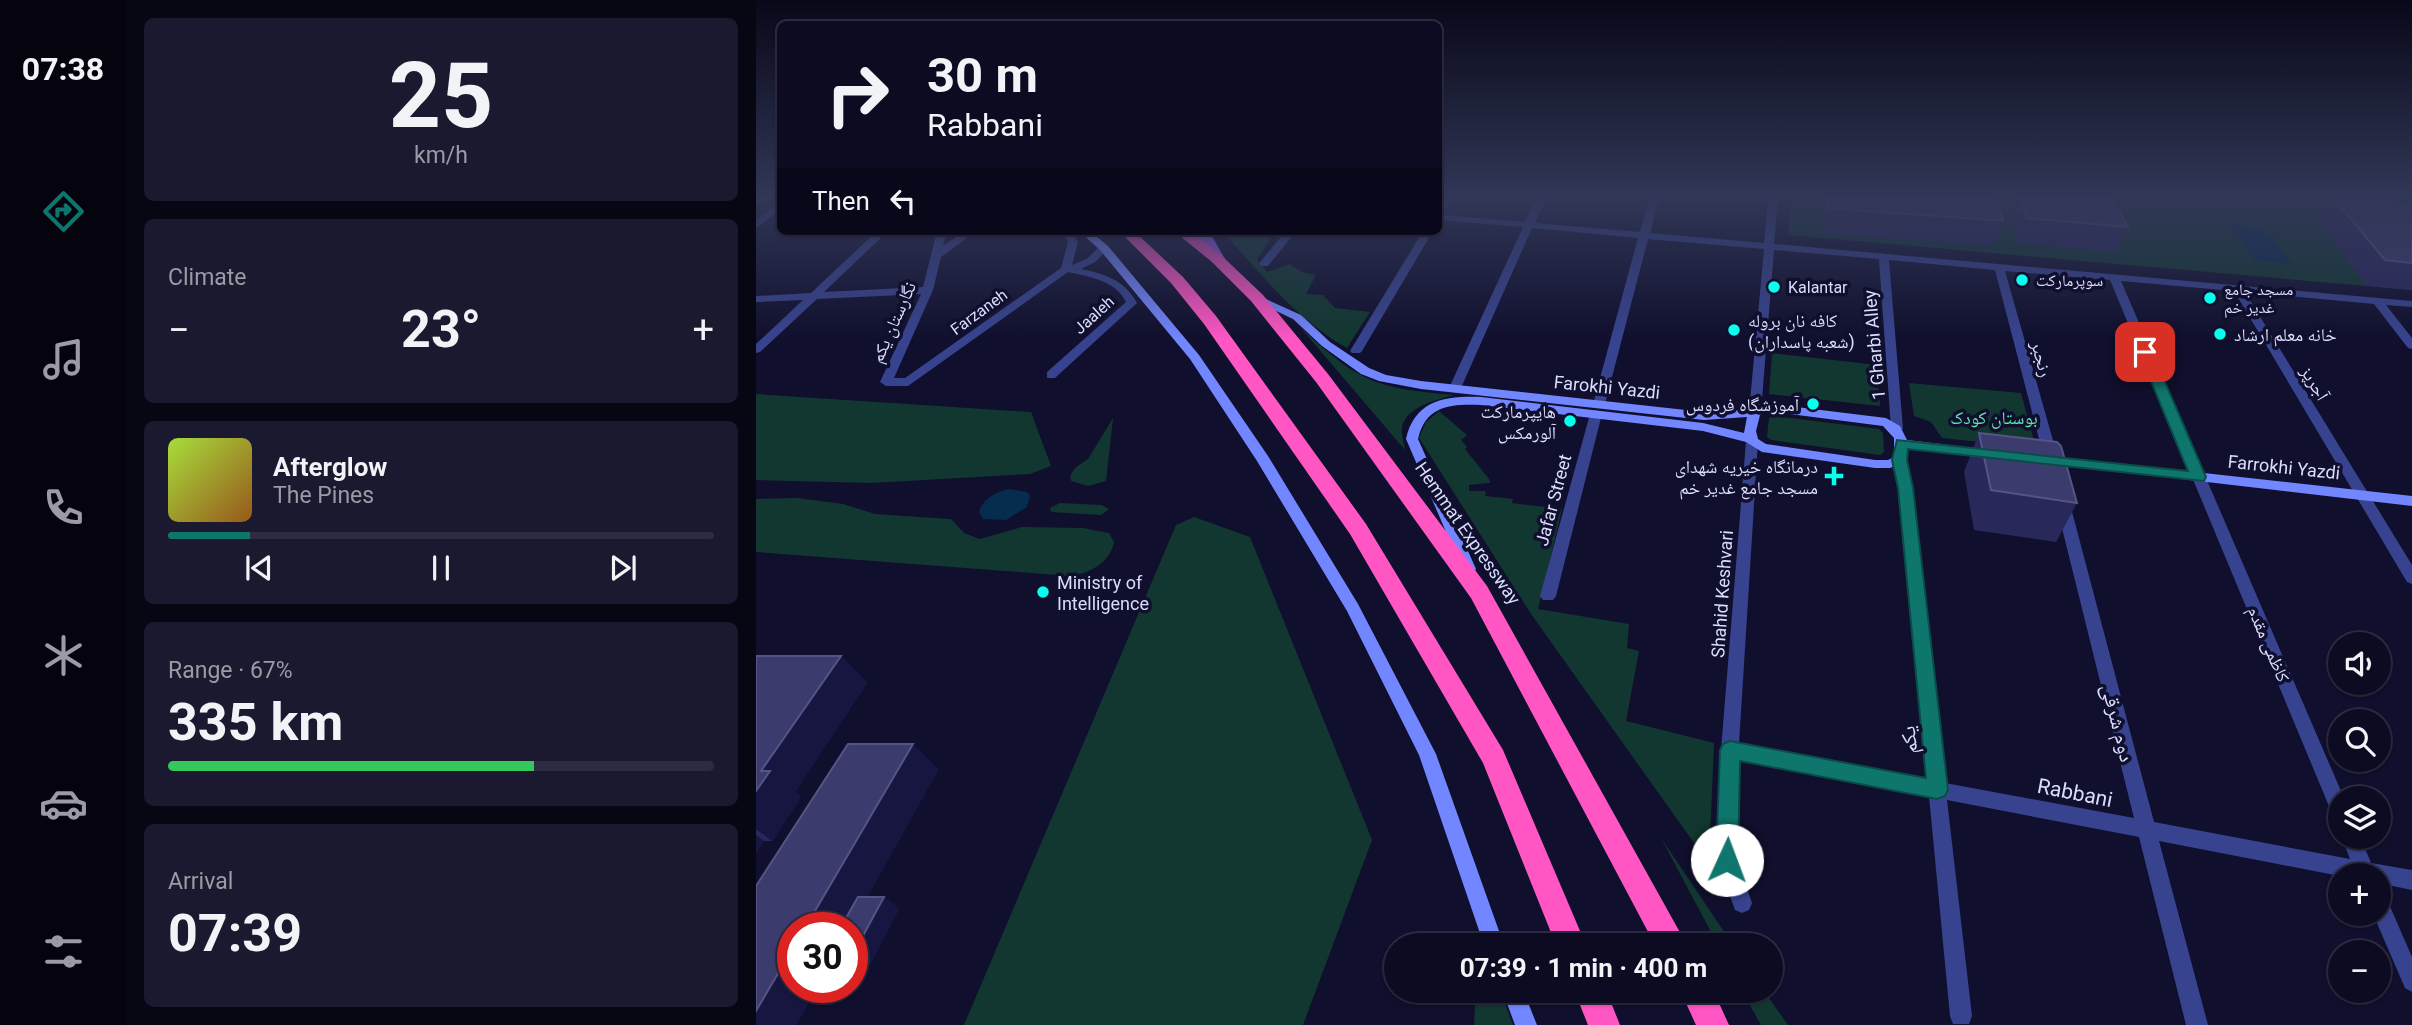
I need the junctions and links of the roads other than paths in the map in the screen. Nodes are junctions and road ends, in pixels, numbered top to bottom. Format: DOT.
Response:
graph roads {
  1 [pos="867,246"];
  2 [pos="939,246"];
  3 [pos="950,246"];
  4 [pos="1072,246"];
  5 [pos="1101,246"];
  6 [pos="1141,246"];
  7 [pos="1200,246"];
  8 [pos="1210,246"];
  9 [pos="1279,246"];
  10 [pos="1419,246"];
  11 [pos="1519,246"];
  12 [pos="1640,246"];
  13 [pos="1757,246"];
  14 [pos="1769,247"];
  15 [pos="1104,248"];
  16 [pos="937,255"];
  17 [pos="1884,257"];
  18 [pos="1217,259"];
  19 [pos="1264,264"];
  20 [pos="1999,267"];
  21 [pos="1066,269"];
  22 [pos="2114,277"];
  23 [pos="2238,289"];
  24 [pos="928,290"];
  25 [pos="813,296"];
  26 [pos="1257,298"];
  27 [pos="756,299"];
  28 [pos="2377,301"];
  29 [pos="2412,304"];
  30 [pos="2412,346"];
  31 [pos="756,349"];
  32 [pos="1356,351"];
  33 [pos="1051,375"];
  34 [pos="908,382"];
  35 [pos="1455,388"];
  36 [pos="1597,409"];
  37 [pos="1755,412"];
  38 [pos="1897,429"];
  39 [pos="1752,440"];
  40 [pos="1900,452"];
  41 [pos="2011,456"];
  42 [pos="2045,460"];
  43 [pos="2198,477"];
  44 [pos="2363,496"];
  45 [pos="2412,501"];
  46 [pos="2412,578"];
  47 [pos="1479,593"];
  48 [pos="1548,596"];
  49 [pos="1730,750"];
  50 [pos="2329,786"];
  51 [pos="1937,790"];
  52 [pos="2146,830"];
  53 [pos="2328,866"];
  54 [pos="2391,877"];
  55 [pos="2412,880"];
  56 [pos="1742,903"];
  57 [pos="2388,926"];
  58 [pos="1490,933"];
  59 [pos="1566,933"];
  60 [pos="1665,933"];
  61 [pos="2412,981"];
  62 [pos="1517,1003"];
  63 [pos="1595,1003"];
  64 [pos="1702,1003"];
  65 [pos="1961,1016"];
  66 [pos="1526,1025"];
  67 [pos="1604,1025"];
  68 [pos="1713,1025"];
  69 [pos="2197,1025"];
  1 -- 25 [label="street"];
  2 -- 16 [label="street, نگارستان یکم"];
  3 -- 16 [label="street"];
  4 -- 21 [label="street"];
  5 -- 15 [label="main road"];
  6 -- 59 [label="highway"];
  7 -- 18 [label="highway, Hemmat Expressway"];
  8 -- 18 [label="main road"];
  9 -- 19 [label="street"];
  10 -- 32 [label="street"];
  11 -- 35 [label="street"];
  12 -- 36 [label="street, Jafar Street"];
  13 -- 14 [label="street"];
  14 -- 17 [label="street"];
  14 -- 37 [label="street"];
  15 -- 21 [label="street, Farzaneh"];
  15 -- 58 [label="main road"];
  16 -- 24 [label="street, نگارستان یکم"];
  17 -- 20 [label="street"];
  17 -- 38 [label="street, 1 Gharbi Alley"];
  18 -- 26 [label="highway, Hemmat Expressway"];
  20 -- 22 [label="street"];
  20 -- 42 [label="street, رنجبر"];
  21 -- 33 [label="street, Jaaleh"];
  21 -- 34 [label="street, Farzaneh"];
  22 -- 23 [label="street"];
  22 -- 43 [label="street, کاظمی مقدم"];
  23 -- 28 [label="street"];
  23 -- 44 [label="street, آجرپز"];
  24 -- 25 [label="street"];
  24 -- 34 [label="street, نگارستان یکم"];
  25 -- 27 [label="street"];
  25 -- 31 [label="street"];
  26 -- 35 [label="main road, Farokhi Yazdi"];
  26 -- 47 [label="highway, Hemmat Expressway"];
  28 -- 29 [label="street"];
  28 -- 30 [label="street"];
  35 -- 36 [label="main road, Farokhi Yazdi"];
  36 -- 37 [label="main road, Farokhi Yazdi"];
  36 -- 39 [label="main road, Farokhi Yazdi"];
  36 -- 47 [label="main road"];
  36 -- 48 [label="street, Jafar Street"];
  37 -- 38 [label="main road"];
  37 -- 39 [label="main road"];
  38 -- 40 [label="main road"];
  39 -- 40 [label="main road"];
  39 -- 49 [label="street, Shahid Keshvari"];
  40 -- 41 [label="main road"];
  40 -- 51 [label="street, یکم"];
  42 -- 43 [label="main road, Farrokhi Yazdi"];
  42 -- 52 [label="street, دوم شرقی"];
  43 -- 44 [label="main road, Farrokhi Yazdi"];
  43 -- 50 [label="street, کاظمی مقدم"];
  44 -- 45 [label="main road, Farrokhi Yazdi"];
  44 -- 46 [label="street, آجرپز"];
  47 -- 60 [label="highway, Hemmat Expressway"];
  49 -- 51 [label="street, Rabbani"];
  49 -- 56 [label="street, Shahid Keshvari"];
  51 -- 52 [label="street, Rabbani"];
  51 -- 65 [label="street, یکم"];
  52 -- 53 [label="street, Rabbani"];
  52 -- 69 [label="street, دوم شرقی"];
  54 -- 55 [label="street, Rabbani"];
  57 -- 61 [label="street"];
  62 -- 66 [label="main road"];
  63 -- 67 [label="highway"];
  64 -- 68 [label="highway"];
}
